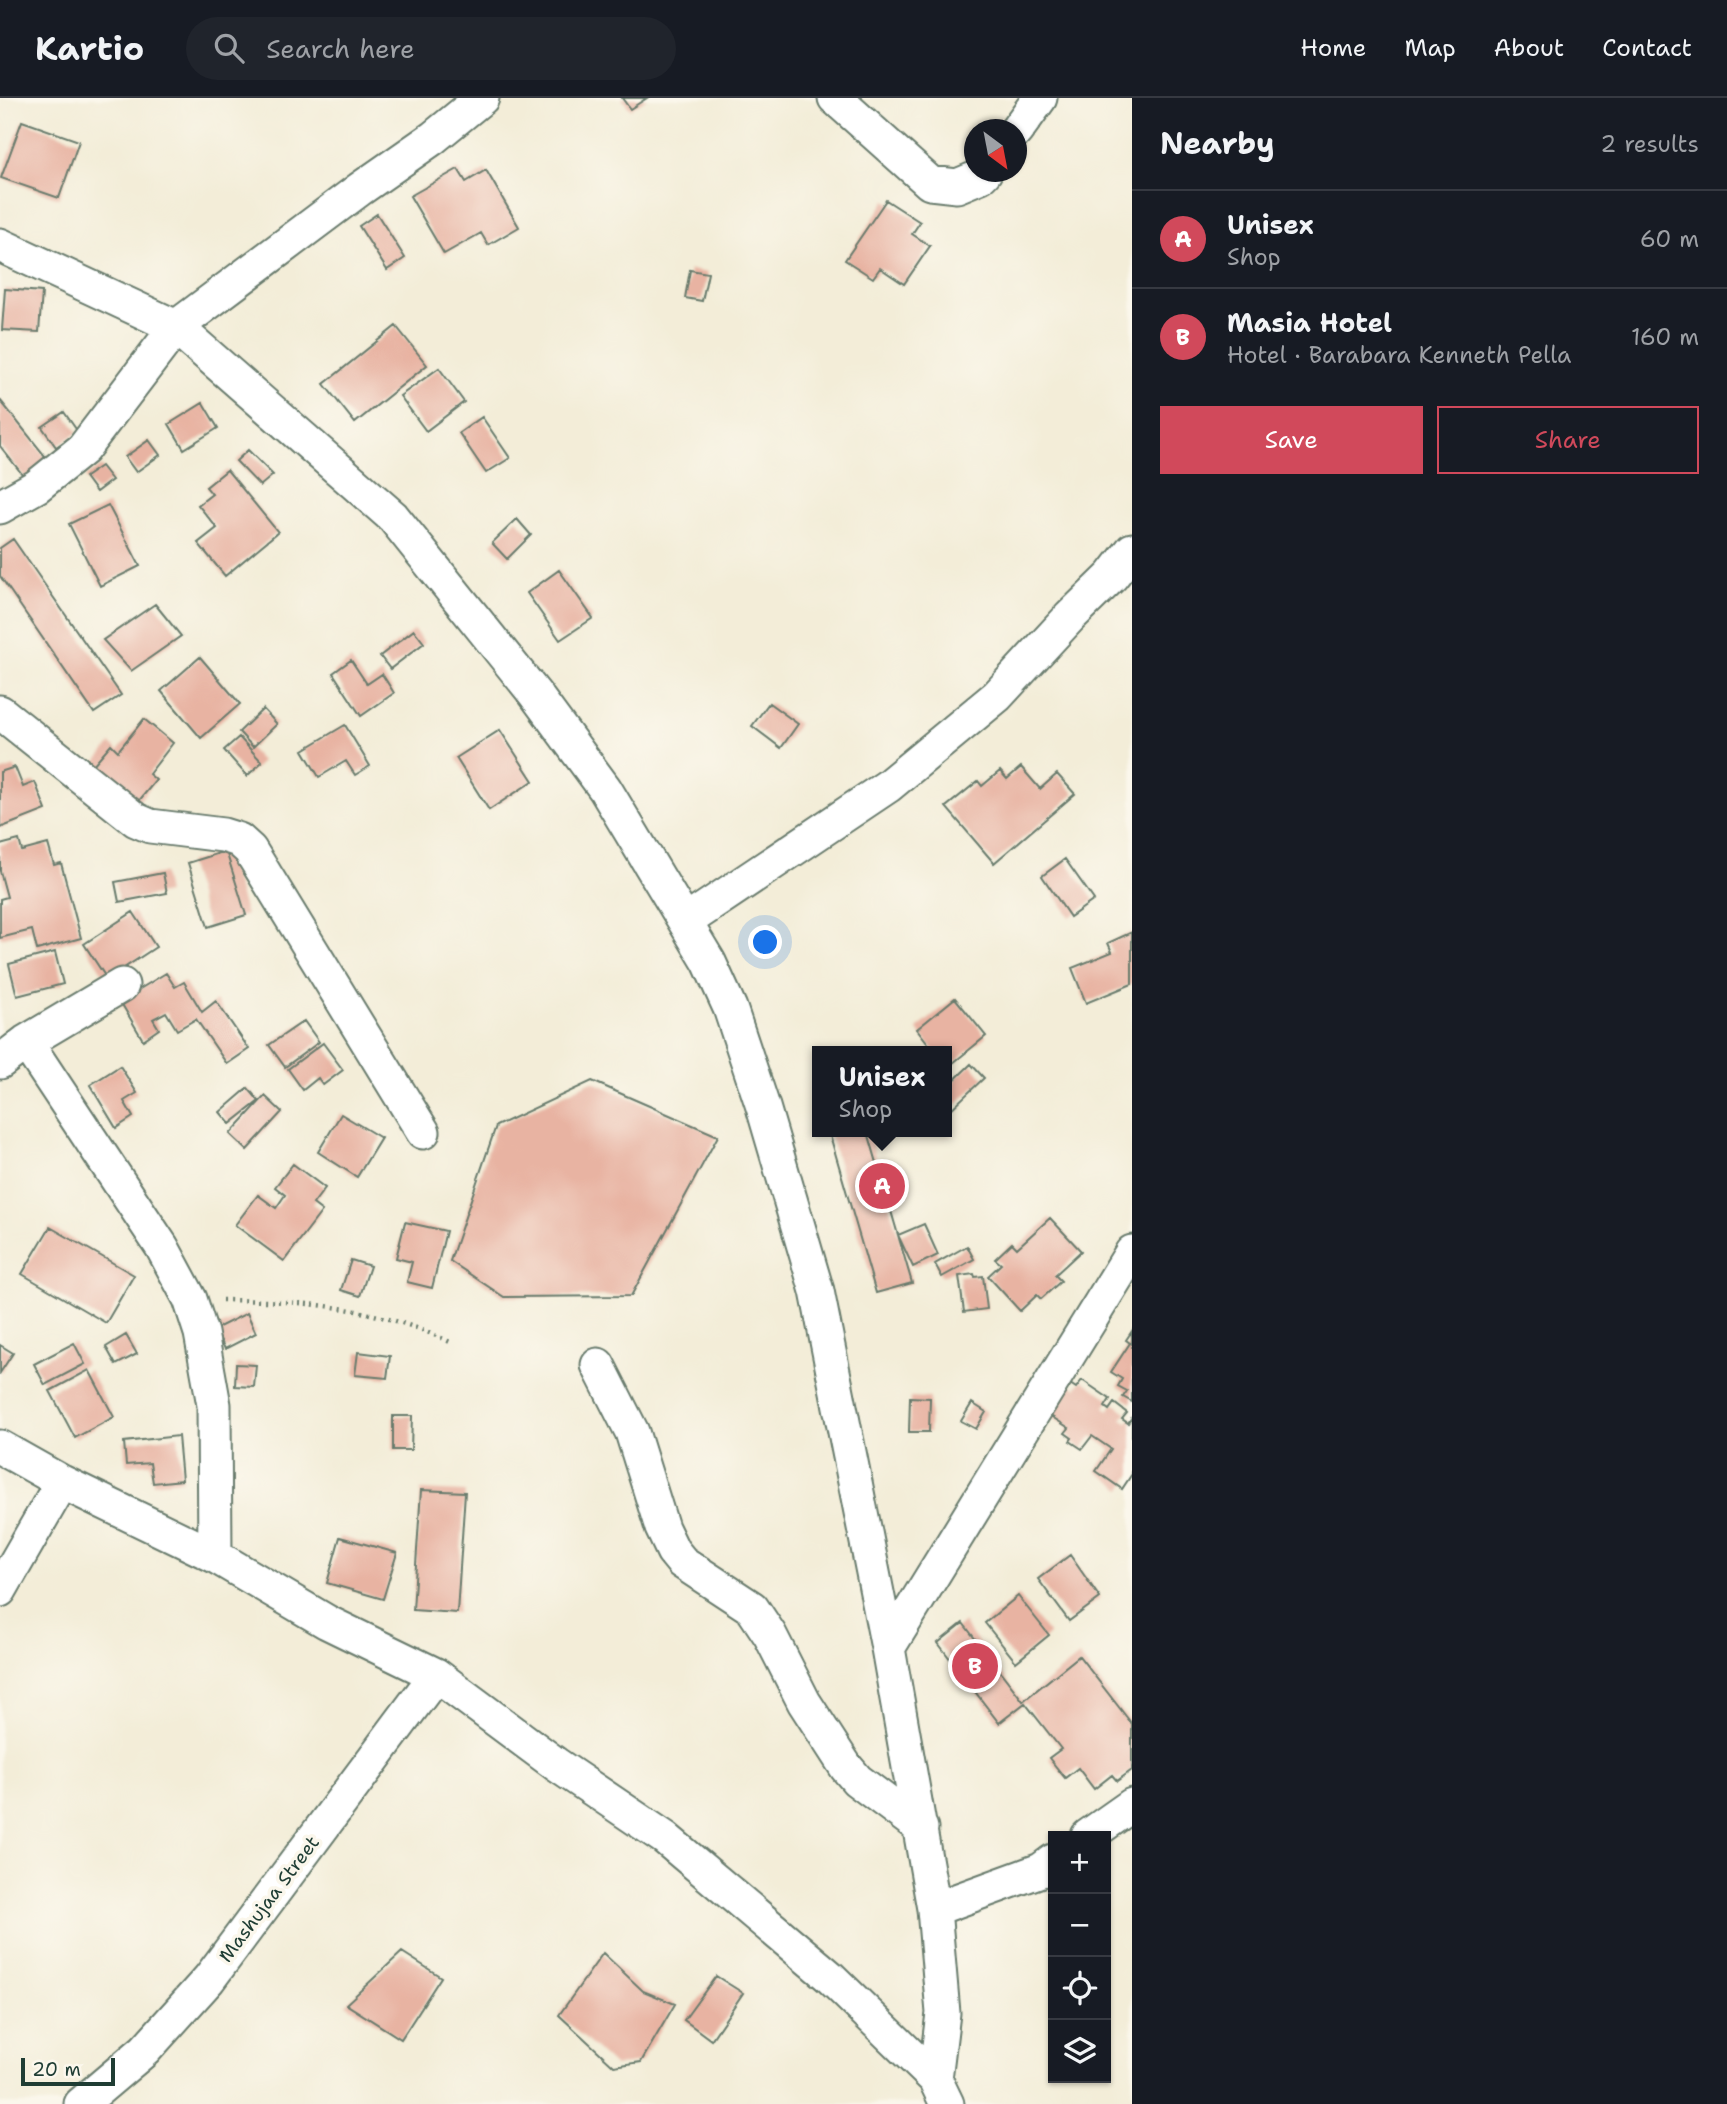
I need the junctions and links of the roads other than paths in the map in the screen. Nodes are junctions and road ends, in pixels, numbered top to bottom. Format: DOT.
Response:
graph roads {
  1 [pos="482,98"];
  2 [pos="835,98"];
  3 [pos="1040,98"];
  4 [pos="1025,119"];
  5 [pos="967,182"];
  6 [pos="0,245"];
  7 [pos="176,327"];
  8 [pos="0,507"];
  9 [pos="1132,550"];
  10 [pos="0,712"];
  11 [pos="685,922"];
  12 [pos="122,985"];
  13 [pos="26,1042"];
  14 [pos="0,1062"];
  15 [pos="424,1132"];
  16 [pos="1132,1252"];
  17 [pos="598,1365"];
  18 [pos="0,1447"];
  19 [pos="62,1482"];
  20 [pos="215,1556"];
  21 [pos="0,1590"];
  22 [pos="888,1648"];
  23 [pos="436,1675"];
  24 [pos="1132,1805"];
  25 [pos="920,1828"];
  26 [pos="1095,1831"];
  27 [pos="1048,1865"];
  28 [pos="934,1909"];
  29 [pos="941,2091"];
  30 [pos="81,2104"];
  1 -- 7 [label="street"];
  2 -- 5 [label="street"];
  3 -- 4 [label="street"];
  6 -- 7 [label="street"];
  7 -- 8 [label="street"];
  7 -- 11 [label="street"];
  9 -- 11 [label="street"];
  10 -- 15 [label="street"];
  11 -- 22 [label="street"];
  12 -- 13 [label="street"];
  13 -- 14 [label="street"];
  13 -- 20 [label="street"];
  16 -- 22 [label="street"];
  17 -- 25 [label="street"];
  18 -- 19 [label="street"];
  19 -- 20 [label="street"];
  19 -- 21 [label="street"];
  20 -- 23 [label="street"];
  22 -- 25 [label="street"];
  23 -- 29 [label="street"];
  23 -- 30 [label="street, Mashujaa Street"];
  24 -- 26 [label="street"];
  25 -- 28 [label="street"];
  27 -- 28 [label="street"];
  28 -- 29 [label="street"];
}
